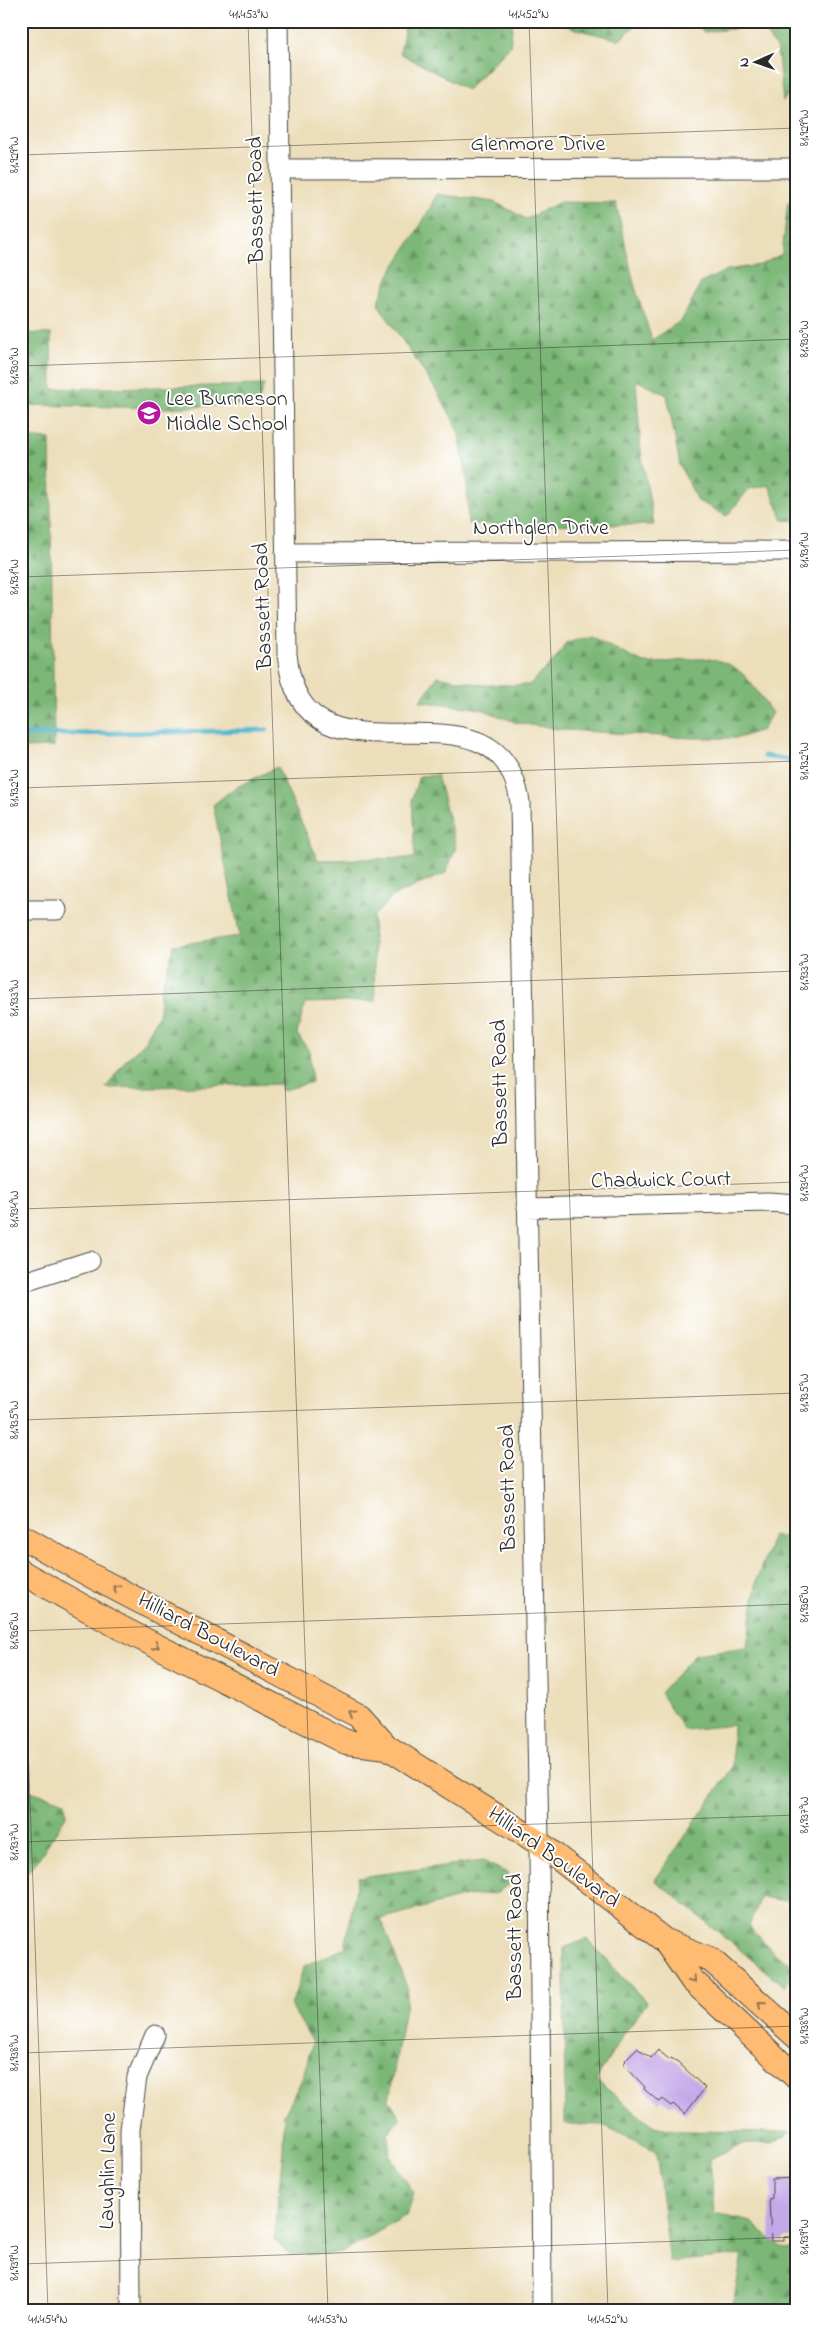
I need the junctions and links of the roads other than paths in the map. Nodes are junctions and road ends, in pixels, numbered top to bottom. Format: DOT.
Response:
graph roads {
  1 [pos="278,21"];
  2 [pos="797,168"];
  3 [pos="280,169"];
  4 [pos="797,551"];
  5 [pos="285,553"];
  6 [pos="21,910"];
  7 [pos="57,910"];
  8 [pos="797,1204"];
  9 [pos="527,1208"];
  10 [pos="90,1261"];
  11 [pos="21,1283"];
  12 [pos="21,1536"];
  13 [pos="21,1572"];
  14 [pos="387,1746"];
  15 [pos="539,1843"];
  16 [pos="665,1941"];
  17 [pos="155,2036"];
  18 [pos="797,2037"];
  19 [pos="797,2078"];
  20 [pos="132,2311"];
  21 [pos="542,2311"];
  1 -- 3 [label="street, Bassett Road"];
  2 -- 3 [label="street, Glenmore Drive"];
  3 -- 5 [label="street, Bassett Road"];
  4 -- 5 [label="street, Northglen Drive"];
  5 -- 9 [label="street, Bassett Road"];
  6 -- 7 [label="street"];
  8 -- 9 [label="street, Chadwick Court"];
  9 -- 15 [label="street, Bassett Road"];
  10 -- 11 [label="street"];
  14 -- 12 [label="main road, Hilliard Boulevard, one-way"];
  13 -- 14 [label="main road, Hilliard Boulevard, one-way"];
  14 -- 15 [label="main road, Hilliard Boulevard"];
  15 -- 16 [label="main road, Hilliard Boulevard"];
  15 -- 21 [label="street, Bassett Road"];
  18 -- 16 [label="main road, Hilliard Boulevard, one-way"];
  16 -- 19 [label="main road, Hilliard Boulevard, one-way"];
  17 -- 20 [label="street, Laughlin Lane"];
}
